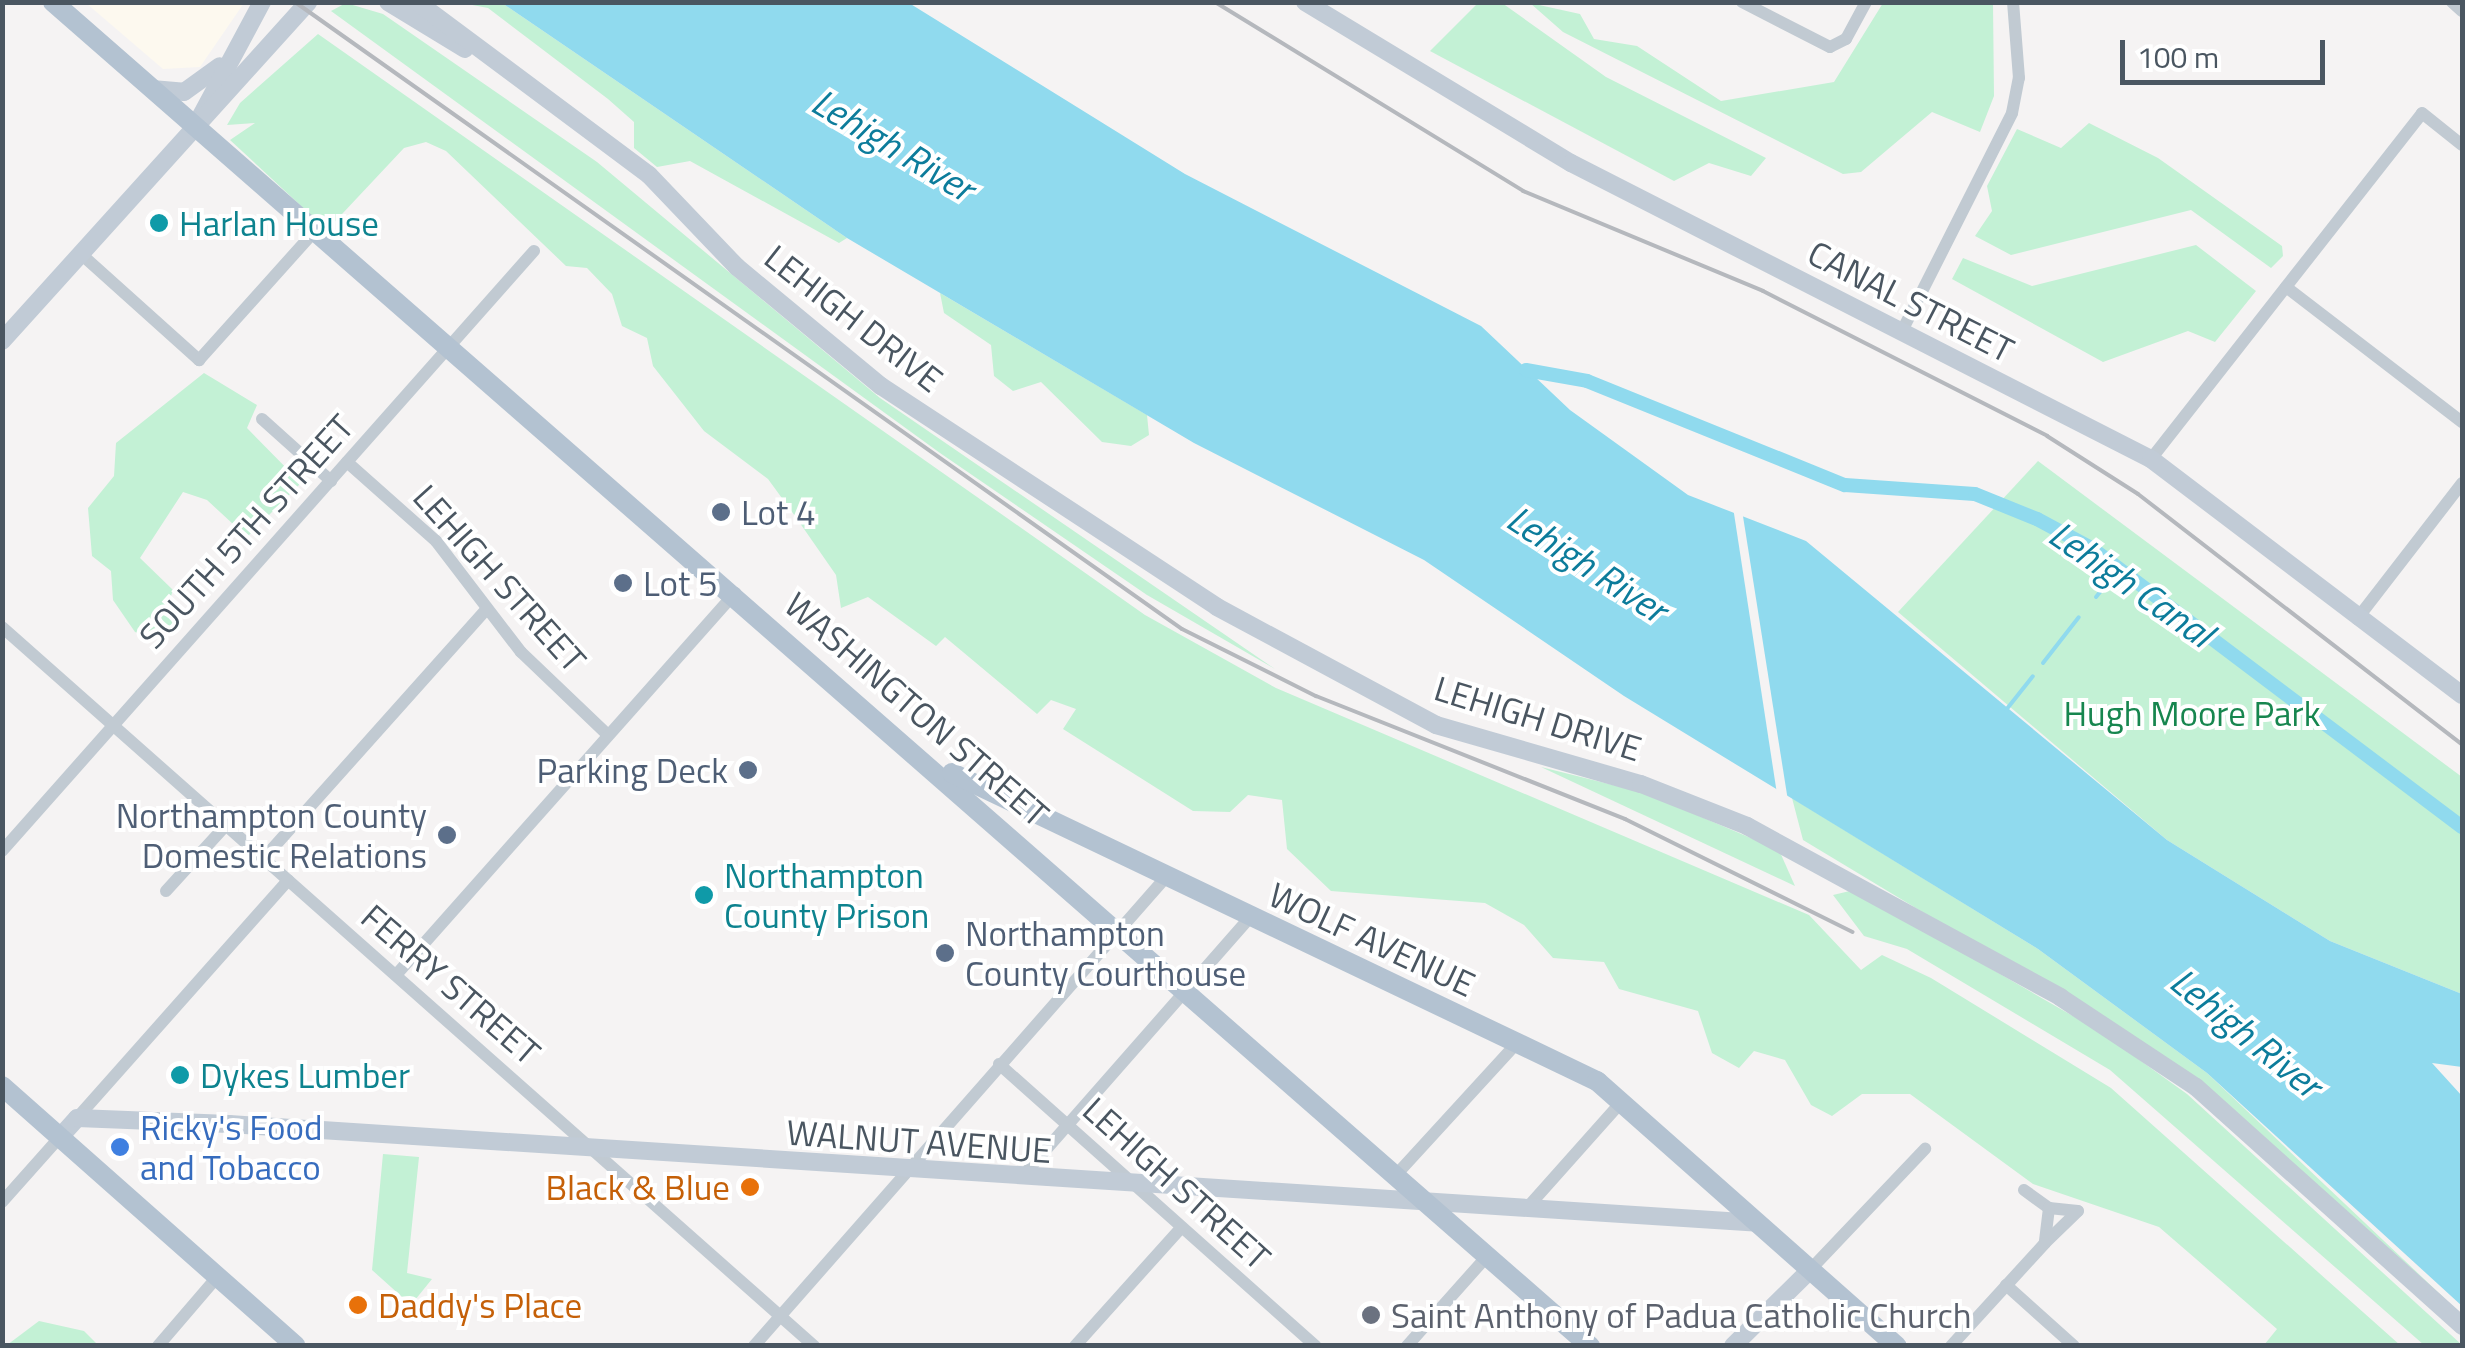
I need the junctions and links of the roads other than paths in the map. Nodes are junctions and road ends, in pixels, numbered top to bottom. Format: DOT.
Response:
graph roads {
  1 [pos="53,2"];
  2 [pos="262,2"];
  3 [pos="308,2"];
  4 [pos="388,2"];
  5 [pos="416,2"];
  6 [pos="1305,2"];
  7 [pos="1742,2"];
  8 [pos="1783,2"];
  9 [pos="1866,2"];
  10 [pos="2013,2"];
  11 [pos="2452,2"];
  12 [pos="2462,11"];
  13 [pos="1775,19"];
  14 [pos="232,50"];
  15 [pos="152,89"];
  16 [pos="563,110"];
  17 [pos="195,127"];
  18 [pos="2462,144"];
  19 [pos="313,233"];
  20 [pos="534,251"];
  21 [pos="81,254"];
  22 [pos="2286,287"];
  23 [pos="1901,332"];
  24 [pos="2,341"];
  25 [pos="445,352"];
  26 [pos="262,419"];
  27 [pos="2462,422"];
  28 [pos="2151,460"];
  29 [pos="347,462"];
  30 [pos="331,480"];
  31 [pos="2462,483"];
  32 [pos="735,593"];
  33 [pos="487,609"];
  34 [pos="2358,618"];
  35 [pos="2,627"];
  36 [pos="2462,695"];
  37 [pos="114,726"];
  38 [pos="608,735"];
  39 [pos="928,761"];
  40 [pos="1033,813"];
  41 [pos="226,825"];
  42 [pos="1010,833"];
  43 [pos="2,852"];
  44 [pos="264,858"];
  45 [pos="1166,877"];
  46 [pos="288,880"];
  47 [pos="166,891"];
  48 [pos="1250,917"];
  49 [pos="1119,930"];
  50 [pos="396,975"];
  51 [pos="1186,988"];
  52 [pos="1517,1043"];
  53 [pos="999,1064"];
  54 [pos="2,1086"];
  55 [pos="1623,1100"];
  56 [pos="77,1118"];
  57 [pos="1066,1126"];
  58 [pos="60,1136"];
  59 [pos="1925,1149"];
  60 [pos="594,1150"];
  61 [pos="902,1174"];
  62 [pos="1396,1175"];
  63 [pos="1018,1180"];
  64 [pos="1137,1188"];
  65 [pos="2024,1190"];
  66 [pos="2,1202"];
  67 [pos="1432,1206"];
  68 [pos="2049,1208"];
  69 [pos="1524,1211"];
  70 [pos="1758,1222"];
  71 [pos="1181,1228"];
  72 [pos="2044,1242"];
  73 [pos="1488,1255"];
  74 [pos="1810,1270"];
  75 [pos="218,1276"];
  76 [pos="2006,1285"];
  77 [pos="780,1316"];
  78 [pos="2462,1326"];
  79 [pos="158,1346"];
  80 [pos="296,1346"];
  81 [pos="754,1346"];
  82 [pos="814,1346"];
  83 [pos="1075,1346"];
  84 [pos="1316,1346"];
  85 [pos="1406,1346"];
  86 [pos="1590,1346"];
  87 [pos="1733,1346"];
  88 [pos="1897,1346"];
  89 [pos="1952,1346"];
  90 [pos="2074,1346"];
  1 -- 15 [label="main road, WASHINGTON STREET"];
  2 -- 14 [label="street"];
  3 -- 17 [label="street"];
  4 -- 16 [label="street, LEHIGH DRIVE"];
  5 -- 16 [label="street, LEHIGH DRIVE"];
  6 -- 23 [label="street, CANAL STREET"];
  7 -- 13 [label="street"];
  8 -- 13 [label="street"];
  9 -- 13 [label="street"];
  10 -- 23 [label="street"];
  11 -- 12 [label="street"];
  14 -- 15 [label="street"];
  14 -- 17 [label="street"];
  15 -- 17 [label="main road, WASHINGTON STREET"];
  16 -- 78 [label="street, LEHIGH DRIVE"];
  17 -- 19 [label="main road, WASHINGTON STREET"];
  17 -- 21 [label="street"];
  18 -- 22 [label="street"];
  19 -- 21 [label="street"];
  19 -- 25 [label="main road, WASHINGTON STREET"];
  20 -- 25 [label="street, SOUTH 5TH STREET"];
  21 -- 24 [label="street"];
  22 -- 27 [label="street"];
  22 -- 28 [label="street"];
  23 -- 28 [label="street, CANAL STREET"];
  25 -- 29 [label="street, SOUTH 5TH STREET"];
  25 -- 32 [label="main road, WASHINGTON STREET"];
  26 -- 30 [label="street"];
  28 -- 34 [label="street, CANAL STREET"];
  29 -- 30 [label="street, SOUTH 5TH STREET"];
  29 -- 33 [label="street, LEHIGH STREET"];
  30 -- 37 [label="street, SOUTH 5TH STREET"];
  31 -- 34 [label="street"];
  32 -- 38 [label="street"];
  32 -- 39 [label="main road, WASHINGTON STREET"];
  33 -- 38 [label="street, LEHIGH STREET"];
  33 -- 44 [label="street"];
  34 -- 36 [label="street, CANAL STREET"];
  35 -- 37 [label="street, FERRY STREET"];
  37 -- 41 [label="street, FERRY STREET"];
  37 -- 43 [label="street, SOUTH 5TH STREET"];
  38 -- 50 [label="street"];
  39 -- 40 [label="main road, WOLF AVENUE"];
  39 -- 42 [label="main road, WASHINGTON STREET"];
  40 -- 42 [label="main road"];
  40 -- 45 [label="main road, WOLF AVENUE"];
  41 -- 44 [label="street, FERRY STREET"];
  41 -- 47 [label="street"];
  42 -- 49 [label="main road, WASHINGTON STREET"];
  44 -- 46 [label="street, FERRY STREET"];
  45 -- 48 [label="main road, WOLF AVENUE"];
  45 -- 49 [label="street"];
  46 -- 50 [label="street, FERRY STREET"];
  46 -- 56 [label="street"];
  48 -- 51 [label="street"];
  48 -- 52 [label="main road, WOLF AVENUE"];
  49 -- 51 [label="main road, WASHINGTON STREET"];
  49 -- 53 [label="street"];
  50 -- 60 [label="street, FERRY STREET"];
  51 -- 57 [label="street"];
  51 -- 62 [label="main road, WASHINGTON STREET"];
  52 -- 55 [label="main road, WOLF AVENUE"];
  52 -- 62 [label="street"];
  53 -- 57 [label="street, LEHIGH STREET"];
  53 -- 61 [label="street"];
  54 -- 58 [label="main road"];
  55 -- 69 [label="street"];
  55 -- 70 [label="main road, WOLF AVENUE"];
  56 -- 58 [label="street"];
  56 -- 60 [label="street, WALNUT AVENUE"];
  57 -- 63 [label="street"];
  57 -- 64 [label="street, LEHIGH STREET"];
  58 -- 66 [label="street"];
  58 -- 75 [label="main road"];
  59 -- 74 [label="street"];
  60 -- 61 [label="street, WALNUT AVENUE"];
  60 -- 77 [label="street, FERRY STREET"];
  61 -- 63 [label="street, WALNUT AVENUE"];
  61 -- 77 [label="street"];
  62 -- 67 [label="main road, WASHINGTON STREET"];
  63 -- 64 [label="street, WALNUT AVENUE"];
  64 -- 67 [label="street, WALNUT AVENUE"];
  64 -- 71 [label="street, LEHIGH STREET"];
  65 -- 68 [label="street"];
  67 -- 69 [label="street, WALNUT AVENUE"];
  67 -- 73 [label="main road, WASHINGTON STREET"];
  68 -- 72 [label="street"];
  68 -- 72 [label="street"];
  69 -- 70 [label="street, WALNUT AVENUE"];
  70 -- 74 [label="main road, WOLF AVENUE"];
  71 -- 83 [label="street"];
  71 -- 84 [label="street, LEHIGH STREET"];
  72 -- 76 [label="street"];
  73 -- 85 [label="street"];
  73 -- 86 [label="main road, WASHINGTON STREET"];
  74 -- 87 [label="street"];
  74 -- 88 [label="main road, WOLF AVENUE"];
  75 -- 79 [label="street"];
  75 -- 80 [label="main road"];
  76 -- 89 [label="street"];
  76 -- 90 [label="street"];
  77 -- 81 [label="street"];
  77 -- 82 [label="street, FERRY STREET"];
}
